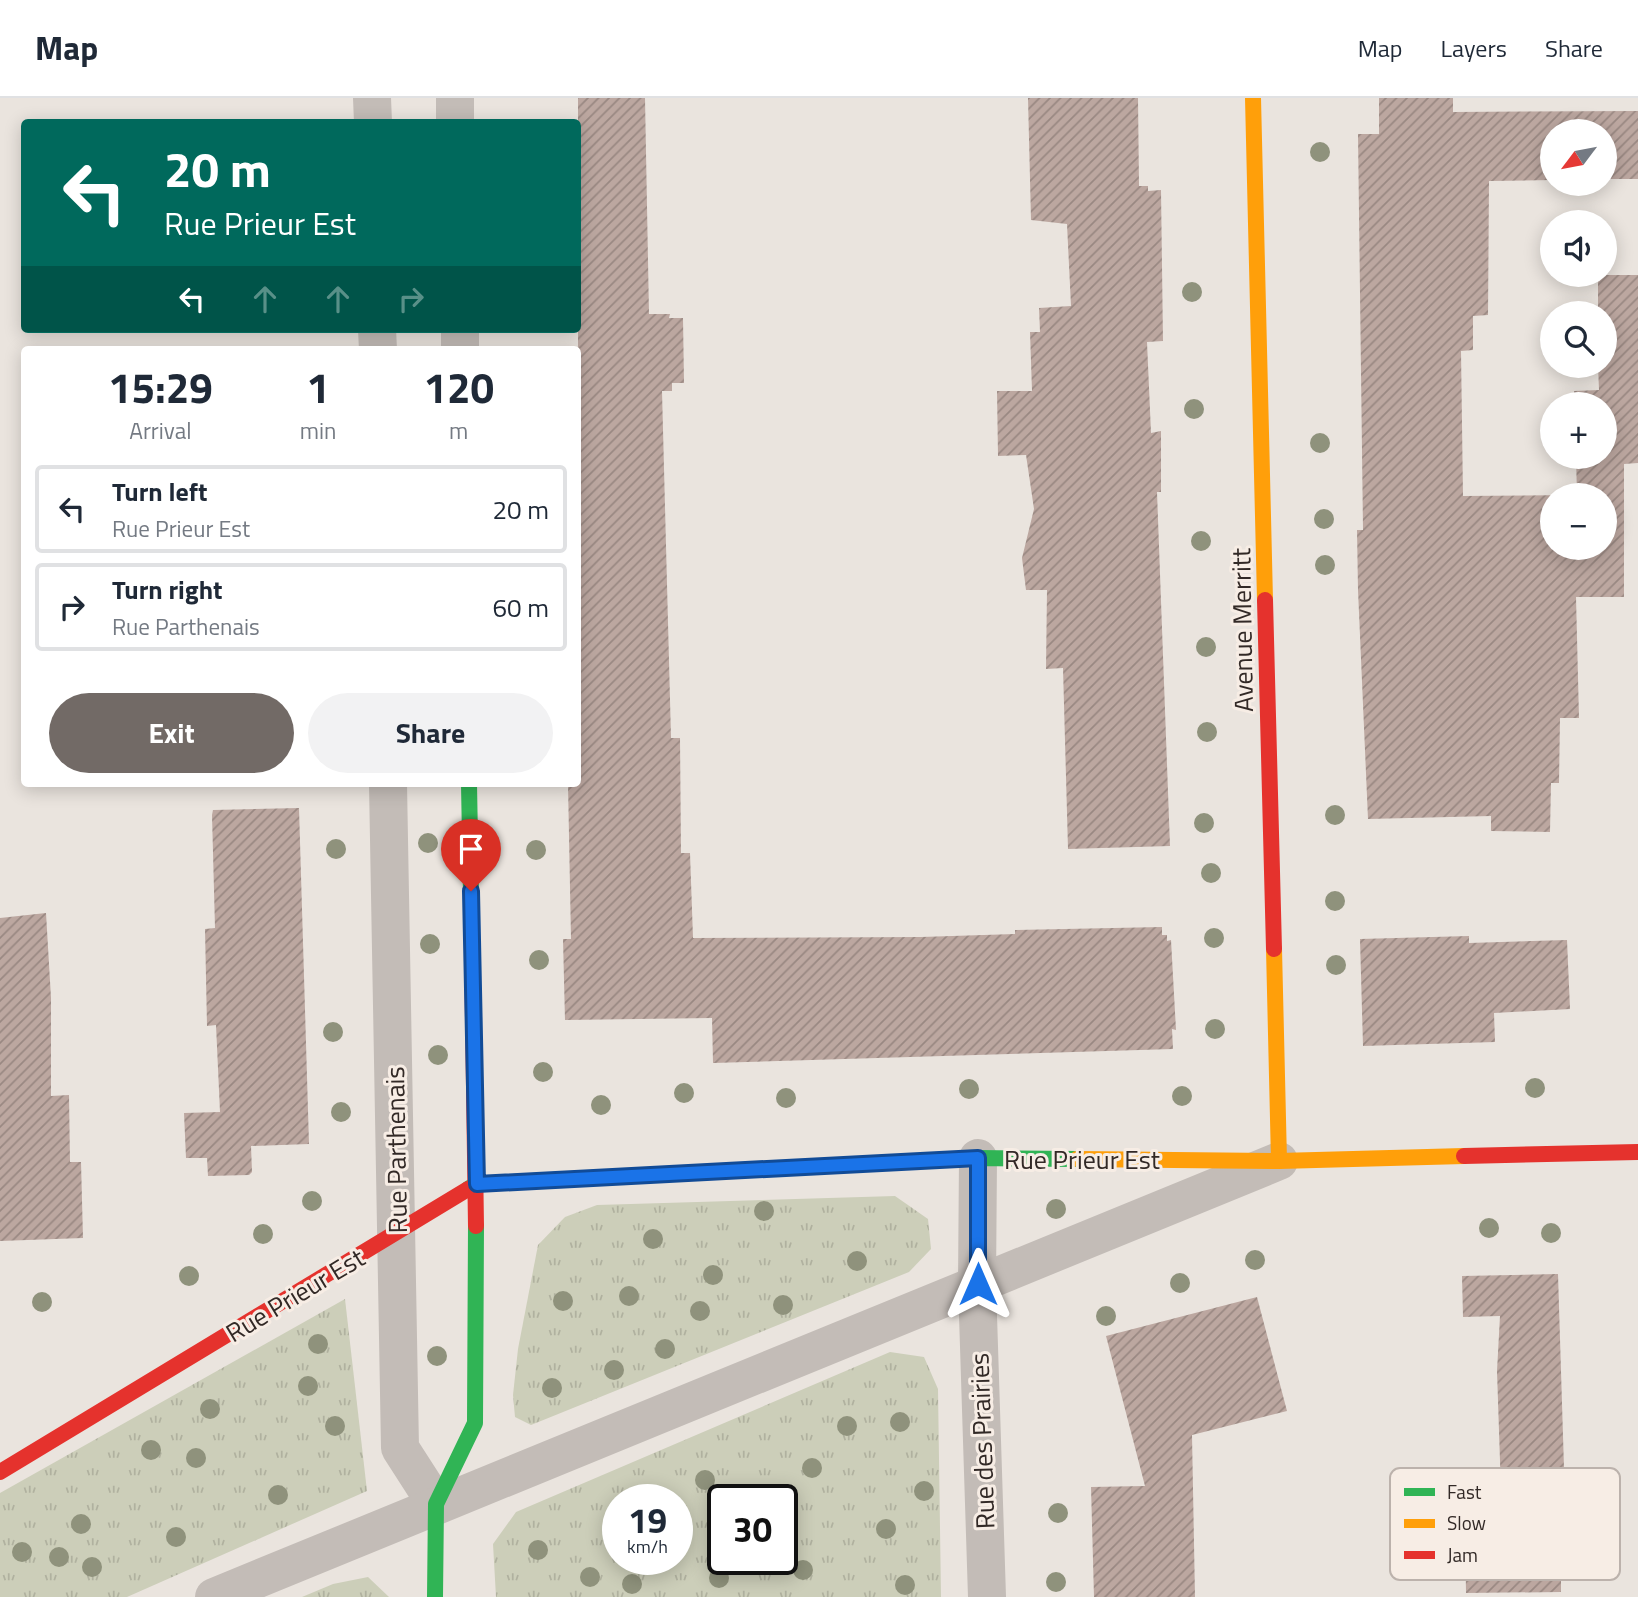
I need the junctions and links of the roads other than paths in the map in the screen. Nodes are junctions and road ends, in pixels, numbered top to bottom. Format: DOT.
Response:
graph roads {
  1 [pos="372,98"];
  2 [pos="455,98"];
  3 [pos="1253,98"];
  4 [pos="373,119"];
  5 [pos="456,119"];
  6 [pos="388,787"];
  7 [pos="468,787"];
  8 [pos="1638,1152"];
  9 [pos="978,1158"];
  10 [pos="1279,1161"];
  11 [pos="477,1184"];
  12 [pos="398,1233"];
  13 [pos="978,1284"];
  14 [pos="0,1472"];
  15 [pos="436,1504"];
  16 [pos="214,1597"];
  17 [pos="435,1597"];
  18 [pos="987,1597"];
  1 -- 4 [label="street"];
  2 -- 5 [label="street"];
  3 -- 10 [label="street, Avenue Merritt"];
  6 -- 12 [label="street, Rue Parthenais"];
  7 -- 11 [label="street"];
  8 -- 10 [label="street, Rue Prieur Est"];
  9 -- 10 [label="street, Rue Prieur Est"];
  9 -- 11 [label="street, Rue Prieur Est"];
  9 -- 13 [label="street, Rue des Prairies"];
  10 -- 13 [label="street, Rue Prieur Est"];
  11 -- 12 [label="street, Rue Prieur Est"];
  11 -- 15 [label="street"];
  12 -- 14 [label="street, Rue Prieur Est"];
  12 -- 15 [label="street, Rue Parthenais"];
  13 -- 15 [label="street, Rue Prieur Est"];
  13 -- 18 [label="street, Rue des Prairies"];
  15 -- 16 [label="street, Rue Prieur Est"];
  15 -- 17 [label="street"];
}
